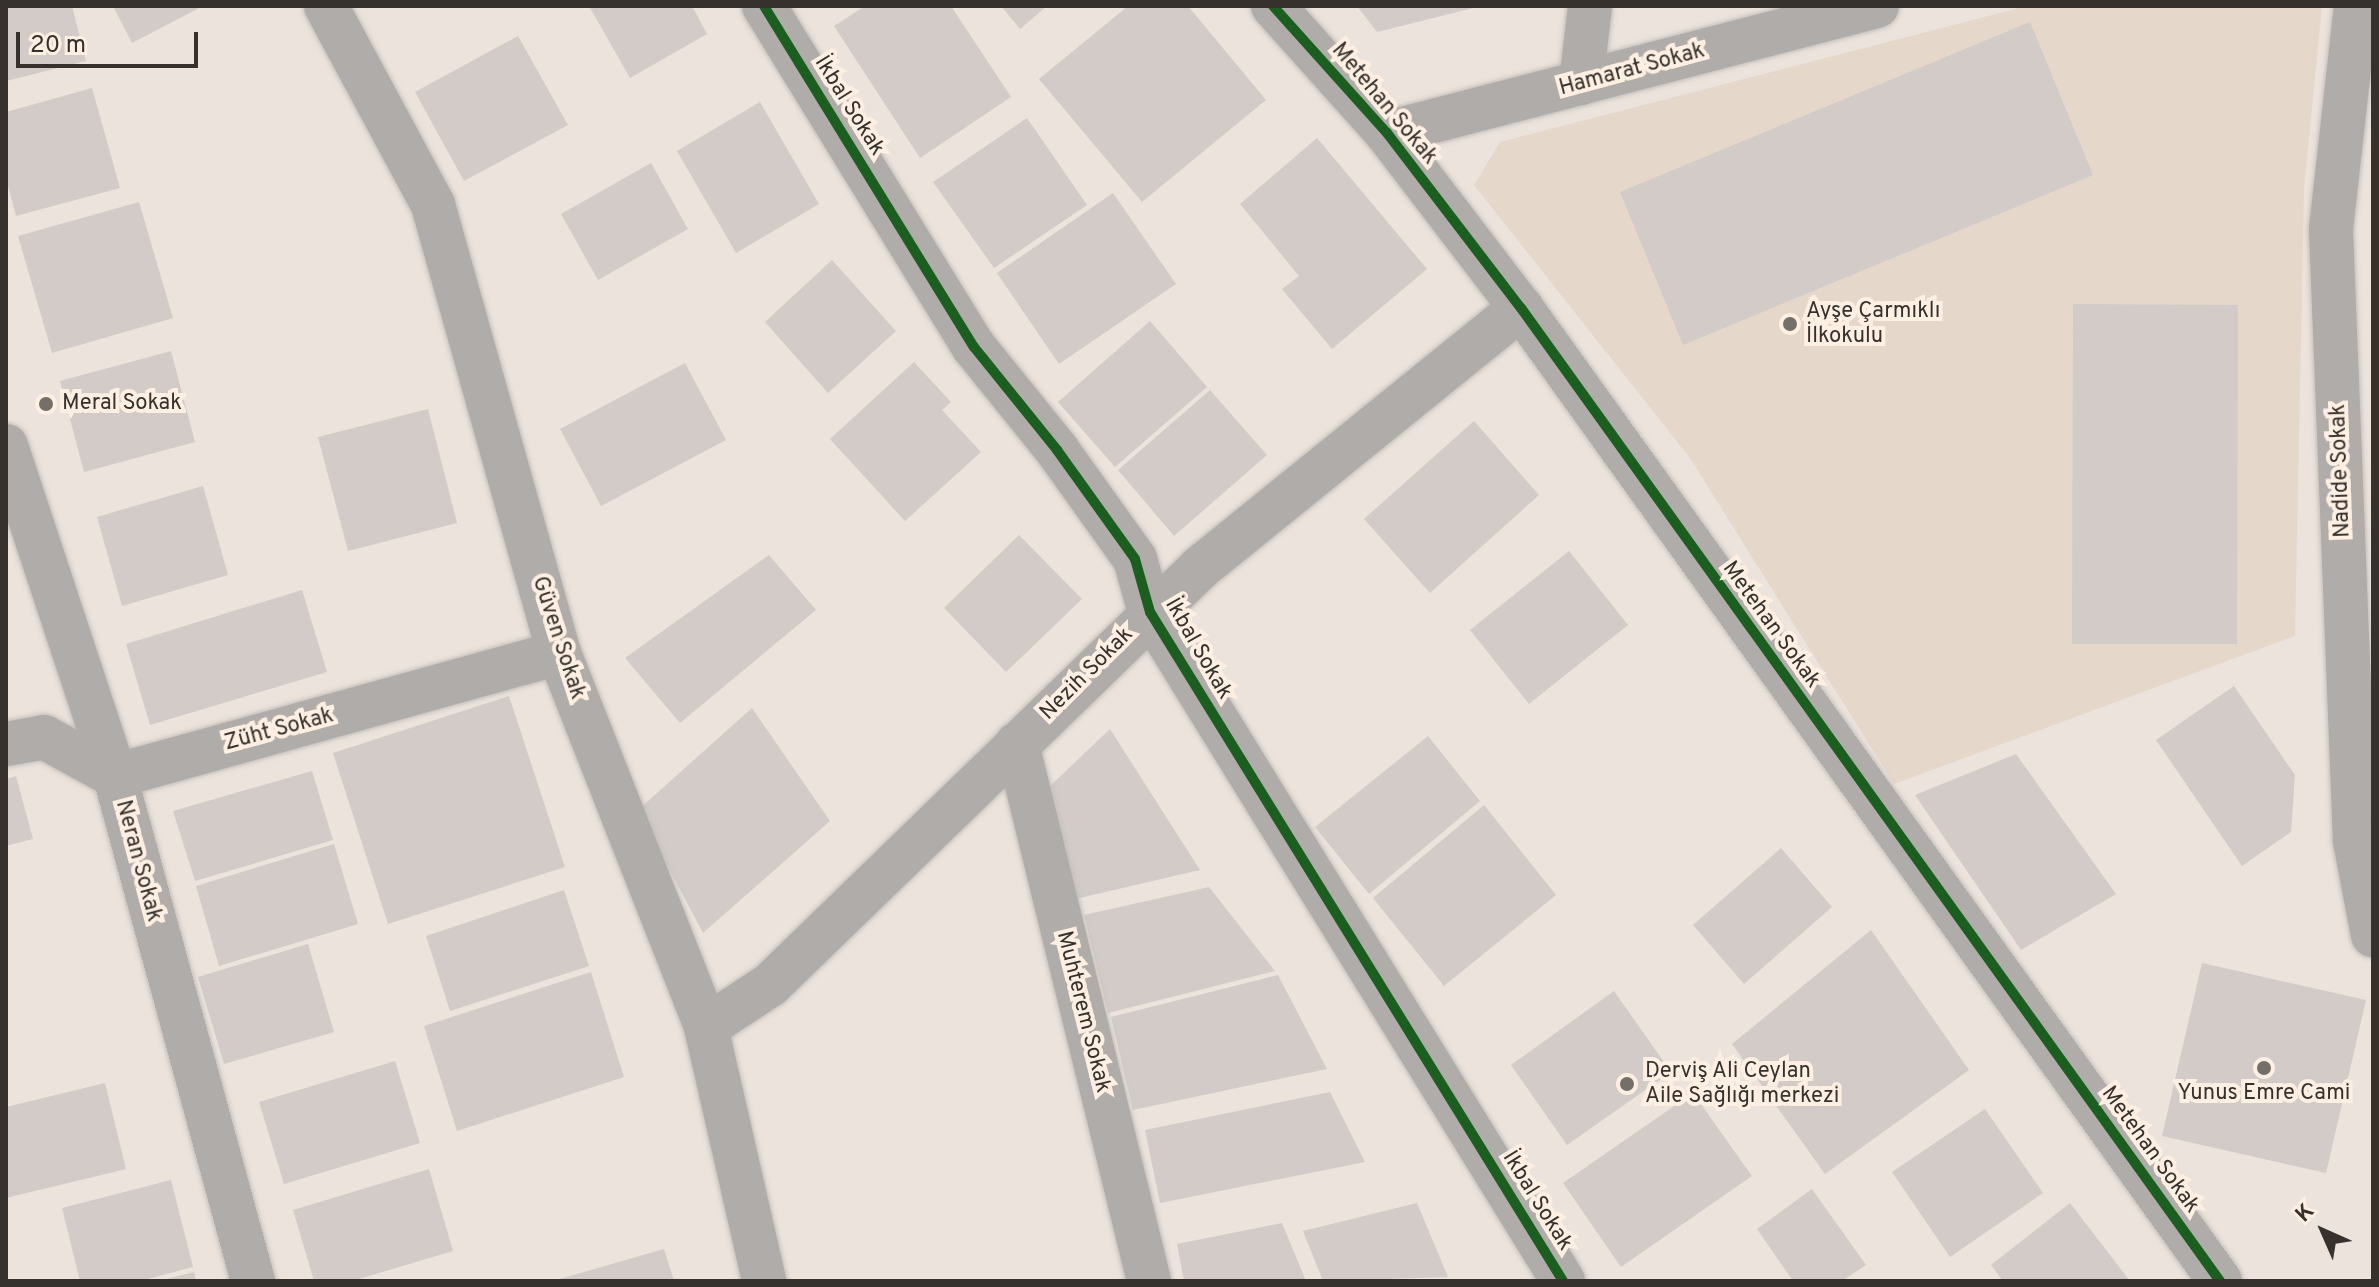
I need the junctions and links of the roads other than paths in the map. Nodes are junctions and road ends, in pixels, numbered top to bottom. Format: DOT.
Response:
graph roads {
  1 [pos="326,6"];
  2 [pos="764,6"];
  3 [pos="1273,6"];
  4 [pos="1590,6"];
  5 [pos="1877,6"];
  6 [pos="2356,6"];
  7 [pos="1581,83"];
  8 [pos="1387,133"];
  9 [pos="1521,308"];
  10 [pos="6,446"];
  11 [pos="1150,612"];
  12 [pos="559,653"];
  13 [pos="6,744"];
  14 [pos="1017,744"];
  15 [pos="115,776"];
  16 [pos="2373,935"];
  17 [pos="706,1027"];
  18 [pos="253,1281"];
  19 [pos="764,1281"];
  20 [pos="1149,1281"];
  21 [pos="1563,1281"];
  22 [pos="2220,1281"];
  1 -- 12 [label="street, Güven Sokak"];
  2 -- 11 [label="street, İkbal Sokak"];
  3 -- 8 [label="street, Metehan Sokak"];
  4 -- 7 [label="street"];
  5 -- 7 [label="street, Hamarat Sokak"];
  6 -- 16 [label="street, Nadide Sokak"];
  7 -- 8 [label="street, Hamarat Sokak"];
  8 -- 9 [label="street, Metehan Sokak"];
  9 -- 11 [label="street, Nezih Sokak"];
  9 -- 22 [label="street, Metehan Sokak"];
  10 -- 15 [label="street, Neran Sokak"];
  11 -- 14 [label="street, Nezih Sokak"];
  11 -- 21 [label="street, İkbal Sokak"];
  12 -- 15 [label="street, Züht Sokak"];
  12 -- 17 [label="street, Güven Sokak"];
  13 -- 15 [label="street"];
  14 -- 17 [label="street, Nezih Sokak"];
  14 -- 20 [label="street, Muhterem Sokak"];
  15 -- 18 [label="street, Neran Sokak"];
  17 -- 19 [label="street, Güven Sokak"];
}
